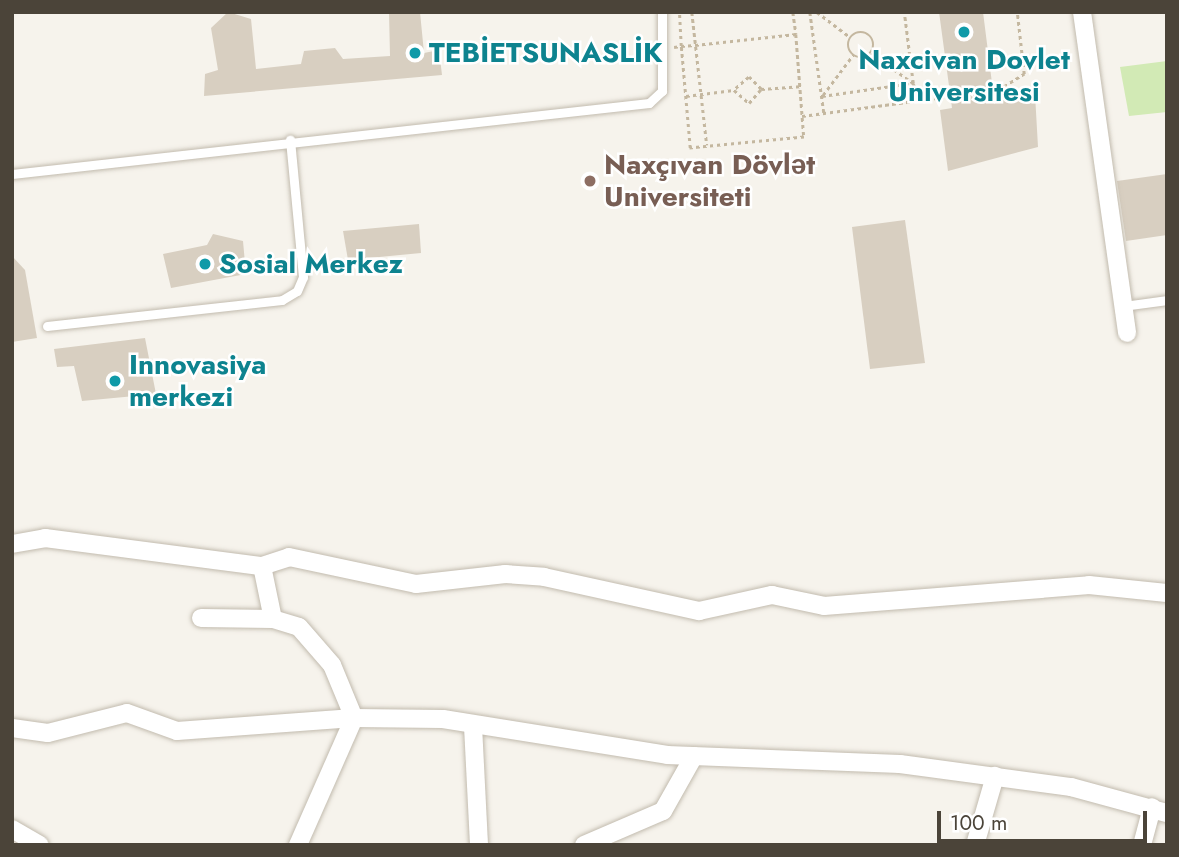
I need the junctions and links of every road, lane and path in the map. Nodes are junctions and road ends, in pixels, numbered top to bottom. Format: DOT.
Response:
graph roads {
  1 [pos="662,12"];
  2 [pos="679,12"];
  3 [pos="692,12"];
  4 [pos="793,12"];
  5 [pos="810,12"];
  6 [pos="817,12"];
  7 [pos="904,12"];
  8 [pos="1017,12"];
  9 [pos="1082,12"];
  10 [pos="796,34"];
  11 [pos="850,37"];
  12 [pos="695,45"];
  13 [pos="681,46"];
  14 [pos="665,48"];
  15 [pos="871,53"];
  16 [pos="853,55"];
  17 [pos="913,83"];
  18 [pos="800,86"];
  19 [pos="761,89"];
  20 [pos="734,90"];
  21 [pos="701,95"];
  22 [pos="686,96"];
  23 [pos="822,96"];
  24 [pos="922,100"];
  25 [pos="824,113"];
  26 [pos="802,116"];
  27 [pos="290,140"];
  28 [pos="707,146"];
  29 [pos="12,174"];
  30 [pos="1167,300"];
  31 [pos="1123,306"];
  32 [pos="47,326"];
  33 [pos="1126,333"];
  34 [pos="12,544"];
  35 [pos="262,566"];
  36 [pos="1167,593"];
  37 [pos="201,618"];
  38 [pos="273,619"];
  39 [pos="355,718"];
  40 [pos="473,726"];
  41 [pos="12,728"];
  42 [pos="694,755"];
  43 [pos="995,776"];
  44 [pos="1159,810"];
  45 [pos="12,828"];
  46 [pos="40,845"];
  47 [pos="298,845"];
  48 [pos="479,845"];
  49 [pos="584,845"];
  50 [pos="975,845"];
  51 [pos="1142,845"];
  1 -- 14 [label="lane"];
  2 -- 13 [label="path"];
  3 -- 12 [label="path"];
  4 -- 10 [label="path"];
  5 -- 23 [label="path"];
  6 -- 11 [label="path"];
  7 -- 17 [label="path"];
  8 -- 24 [label="path"];
  9 -- 31 [label="street"];
  10 -- 12 [label="path"];
  10 -- 18 [label="path"];
  11 -- 15 [label="path"];
  11 -- 16 [label="path"];
  12 -- 13 [label="path"];
  12 -- 21 [label="path"];
  13 -- 14 [label="path"];
  13 -- 22 [label="path"];
  14 -- 27 [label="lane"];
  15 -- 16 [label="path"];
  15 -- 17 [label="path"];
  16 -- 23 [label="path"];
  17 -- 23 [label="path"];
  17 -- 24 [label="path"];
  18 -- 19 [label="path"];
  18 -- 26 [label="path"];
  19 -- 20 [label="path"];
  19 -- 20 [label="path"];
  20 -- 21 [label="path"];
  21 -- 22 [label="path"];
  21 -- 28 [label="path"];
  22 -- 28 [label="path"];
  23 -- 25 [label="path"];
  24 -- 25 [label="path"];
  25 -- 26 [label="path"];
  26 -- 28 [label="path"];
  27 -- 29 [label="lane"];
  27 -- 32 [label="lane"];
  30 -- 31 [label="lane"];
  31 -- 33 [label="street"];
  34 -- 35 [label="street"];
  35 -- 36 [label="street"];
  35 -- 38 [label="street"];
  37 -- 38 [label="street"];
  38 -- 39 [label="street"];
  39 -- 40 [label="street"];
  39 -- 41 [label="street"];
  39 -- 47 [label="street"];
  40 -- 42 [label="street"];
  40 -- 48 [label="street"];
  42 -- 43 [label="street"];
  42 -- 49 [label="street"];
  43 -- 44 [label="street"];
  43 -- 50 [label="street"];
  44 -- 51 [label="street"];
  45 -- 46 [label="street"];
}
